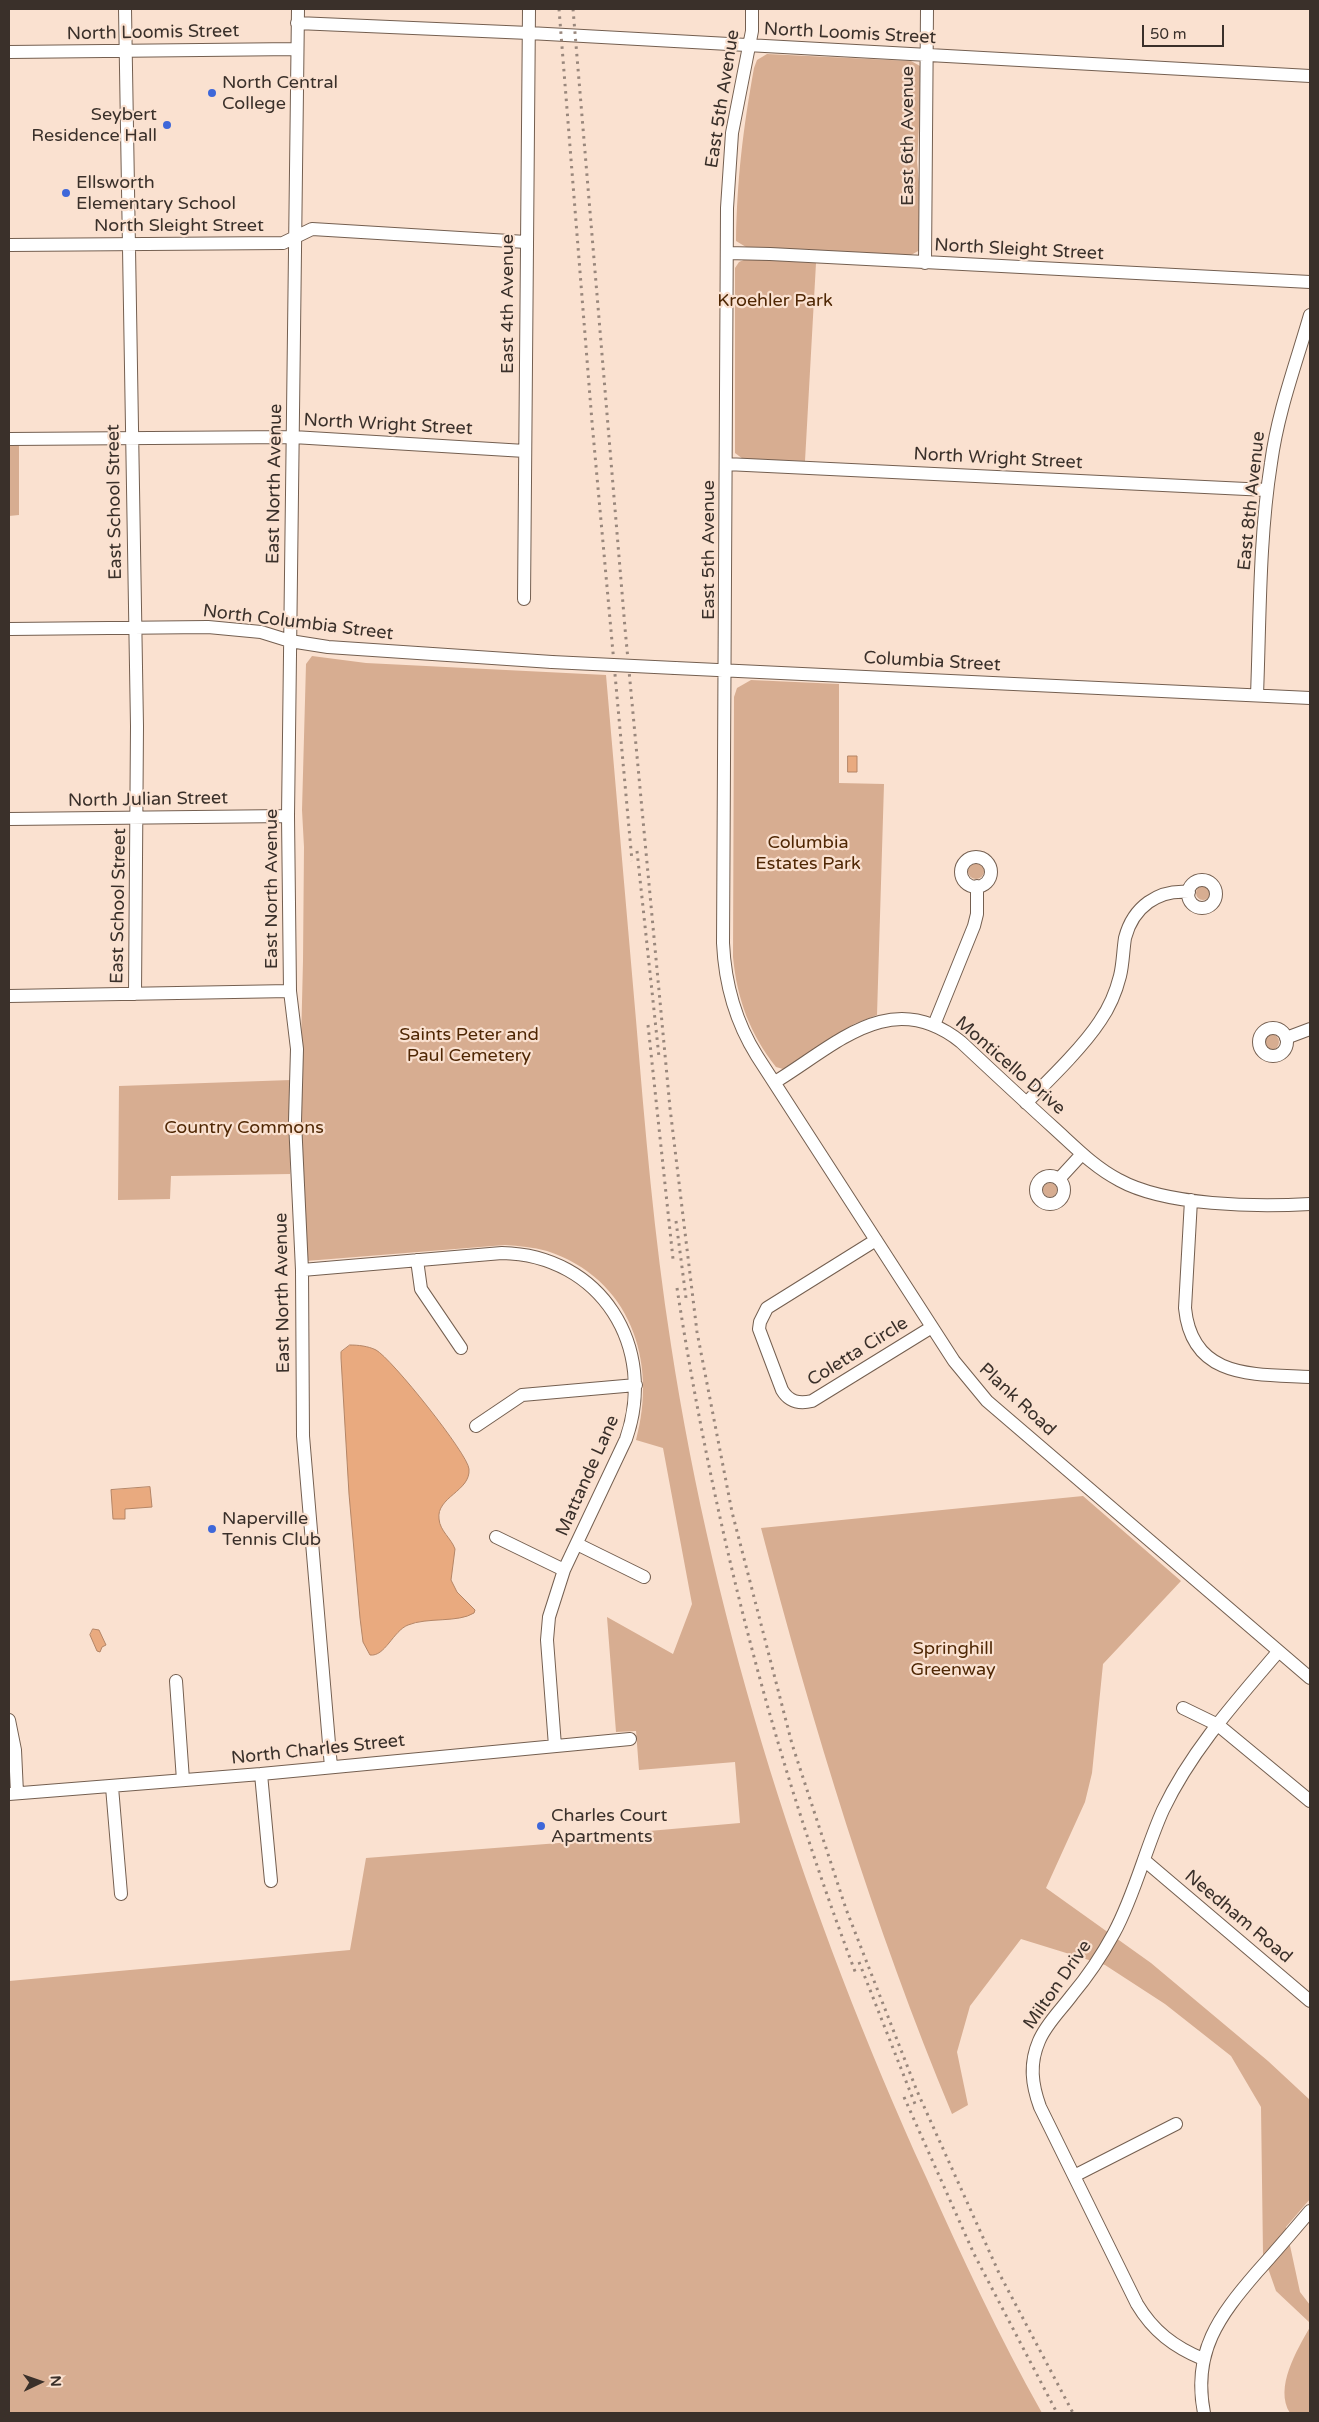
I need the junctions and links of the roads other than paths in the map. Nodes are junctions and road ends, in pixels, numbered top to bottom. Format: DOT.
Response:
graph roads {
  1 [pos="125,9"];
  2 [pos="298,9"];
  3 [pos="529,9"];
  4 [pos="752,9"];
  5 [pos="927,9"];
  6 [pos="297,23"];
  7 [pos="529,33"];
  8 [pos="749,46"];
  9 [pos="297,49"];
  10 [pos="125,51"];
  11 [pos="9,52"];
  12 [pos="926,56"];
  13 [pos="1310,76"];
  14 [pos="295,236"];
  15 [pos="526,242"];
  16 [pos="128,244"];
  17 [pos="9,245"];
  18 [pos="726,254"];
  19 [pos="926,263"];
  20 [pos="1310,282"];
  21 [pos="1310,315"];
  22 [pos="293,436"];
  23 [pos="131,438"];
  24 [pos="9,439"];
  25 [pos="525,450"];
  26 [pos="726,464"];
  27 [pos="1267,490"];
  28 [pos="524,599"];
  29 [pos="136,627"];
  30 [pos="9,630"];
  31 [pos="290,641"];
  32 [pos="552,662"];
  33 [pos="726,671"];
  34 [pos="1257,695"];
  35 [pos="1310,698"];
  36 [pos="288,816"];
  37 [pos="137,818"];
  38 [pos="9,819"];
  39 [pos="977,886"];
  40 [pos="1189,892"];
  41 [pos="290,991"];
  42 [pos="135,994"];
  43 [pos="9,996"];
  44 [pos="934,1025"];
  45 [pos="1310,1029"];
  46 [pos="1286,1038"];
  47 [pos="775,1082"];
  48 [pos="1026,1103"];
  49 [pos="1082,1154"];
  50 [pos="1060,1179"];
  51 [pos="1191,1200"];
  52 [pos="1310,1204"];
  53 [pos="876,1240"];
  54 [pos="417,1260"];
  55 [pos="302,1270"];
  56 [pos="932,1327"];
  57 [pos="461,1348"];
  58 [pos="1310,1377"];
  59 [pos="636,1385"];
  60 [pos="476,1426"];
  61 [pos="496,1537"];
  62 [pos="577,1544"];
  63 [pos="564,1570"];
  64 [pos="644,1577"];
  65 [pos="1278,1652"];
  66 [pos="1310,1678"];
  67 [pos="176,1681"];
  68 [pos="1183,1708"];
  69 [pos="9,1720"];
  70 [pos="1218,1725"];
  71 [pos="630,1739"];
  72 [pos="554,1746"];
  73 [pos="331,1767"];
  74 [pos="261,1774"];
  75 [pos="183,1780"];
  76 [pos="112,1787"];
  77 [pos="13,1794"];
  78 [pos="1310,1801"];
  79 [pos="1144,1860"];
  80 [pos="271,1881"];
  81 [pos="121,1894"];
  82 [pos="1310,2001"];
  83 [pos="1176,2124"];
  84 [pos="1074,2176"];
  85 [pos="1310,2211"];
  86 [pos="1203,2359"];
  87 [pos="1204,2413"];
  1 -- 10 [label="street, East School Street"];
  2 -- 6 [label="street, East North Avenue"];
  3 -- 7 [label="street, East 4th Avenue"];
  4 -- 8 [label="street, East 5th Avenue"];
  5 -- 12 [label="street, East 6th Avenue"];
  6 -- 7 [label="street, North Loomis Street"];
  6 -- 9 [label="street, East North Avenue"];
  7 -- 8 [label="street, North Loomis Street"];
  7 -- 15 [label="street, East 4th Avenue"];
  8 -- 12 [label="street, North Loomis Street"];
  8 -- 18 [label="street, East 5th Avenue"];
  9 -- 10 [label="street, North Loomis Street"];
  9 -- 14 [label="street, East North Avenue"];
  10 -- 11 [label="street, North Loomis Street"];
  10 -- 16 [label="street, East School Street"];
  12 -- 13 [label="street, North Loomis Street"];
  12 -- 19 [label="street, East 6th Avenue"];
  14 -- 15 [label="street, North Sleight Street"];
  14 -- 16 [label="street, North Sleight Street"];
  14 -- 22 [label="street, East North Avenue"];
  15 -- 25 [label="street, East 4th Avenue"];
  16 -- 17 [label="street, North Sleight Street"];
  16 -- 23 [label="street, East School Street"];
  18 -- 19 [label="street, North Sleight Street"];
  18 -- 26 [label="street, East 5th Avenue"];
  19 -- 20 [label="street, North Sleight Street"];
  21 -- 27 [label="street, East 8th Avenue"];
  22 -- 23 [label="street, North Wright Street"];
  22 -- 25 [label="street, North Wright Street"];
  22 -- 31 [label="street, East North Avenue"];
  23 -- 24 [label="street, North Wright Street"];
  23 -- 29 [label="street, East School Street"];
  25 -- 28 [label="street, East 4th Avenue"];
  26 -- 27 [label="street, North Wright Street"];
  26 -- 33 [label="street, East 5th Avenue"];
  27 -- 34 [label="street, East 8th Avenue"];
  29 -- 30 [label="street, North Columbia Street"];
  29 -- 31 [label="street, North Columbia Street"];
  29 -- 37 [label="street, East School Street"];
  31 -- 32 [label="street, North Columbia Street"];
  31 -- 36 [label="street, East North Avenue"];
  32 -- 33 [label="street, Columbia Street, bridge"];
  33 -- 34 [label="street, Columbia Street"];
  33 -- 47 [label="street, East 5th Avenue"];
  34 -- 35 [label="street, Columbia Street"];
  36 -- 37 [label="street, North Julian Street"];
  36 -- 41 [label="street, East North Avenue"];
  37 -- 38 [label="street, North Julian Street"];
  37 -- 42 [label="street, East School Street"];
  39 -- 44 [label="street"];
  40 -- 48 [label="street"];
  41 -- 42 [label="street"];
  41 -- 55 [label="street, East North Avenue"];
  42 -- 43 [label="street"];
  44 -- 47 [label="street, Monticello Drive"];
  44 -- 48 [label="street, Monticello Drive"];
  45 -- 46 [label="street"];
  47 -- 53 [label="street, Plank Road"];
  48 -- 49 [label="street, Monticello Drive"];
  49 -- 50 [label="street"];
  49 -- 51 [label="street, Monticello Drive"];
  51 -- 52 [label="street, Monticello Drive"];
  51 -- 58 [label="street"];
  53 -- 56 [label="street, Plank Road"];
  53 -- 56 [label="street, Coletta Circle"];
  54 -- 55 [label="street, Mattande Lane"];
  54 -- 57 [label="street"];
  54 -- 59 [label="street, Mattande Lane"];
  55 -- 73 [label="street, East North Avenue"];
  56 -- 65 [label="street, Plank Road"];
  59 -- 60 [label="street"];
  59 -- 62 [label="street, Mattande Lane"];
  61 -- 63 [label="street"];
  62 -- 63 [label="street, Mattande Lane"];
  62 -- 64 [label="street"];
  63 -- 72 [label="street, Mattande Lane"];
  65 -- 66 [label="street, Plank Road"];
  65 -- 70 [label="street, Milton Drive"];
  67 -- 75 [label="street"];
  68 -- 70 [label="street"];
  69 -- 77 [label="street"];
  70 -- 78 [label="street"];
  70 -- 79 [label="street, Milton Drive"];
  71 -- 72 [label="street, North Charles Street"];
  72 -- 73 [label="street, North Charles Street"];
  73 -- 74 [label="street, North Charles Street"];
  74 -- 75 [label="street, North Charles Street"];
  74 -- 80 [label="street"];
  75 -- 76 [label="street, North Charles Street"];
  76 -- 77 [label="street, North Charles Street"];
  76 -- 81 [label="street"];
  79 -- 82 [label="street, Needham Road"];
  79 -- 84 [label="street, Milton Drive"];
  83 -- 84 [label="street"];
  84 -- 86 [label="street, Milton Drive"];
  85 -- 86 [label="street"];
  86 -- 87 [label="street"];
}
